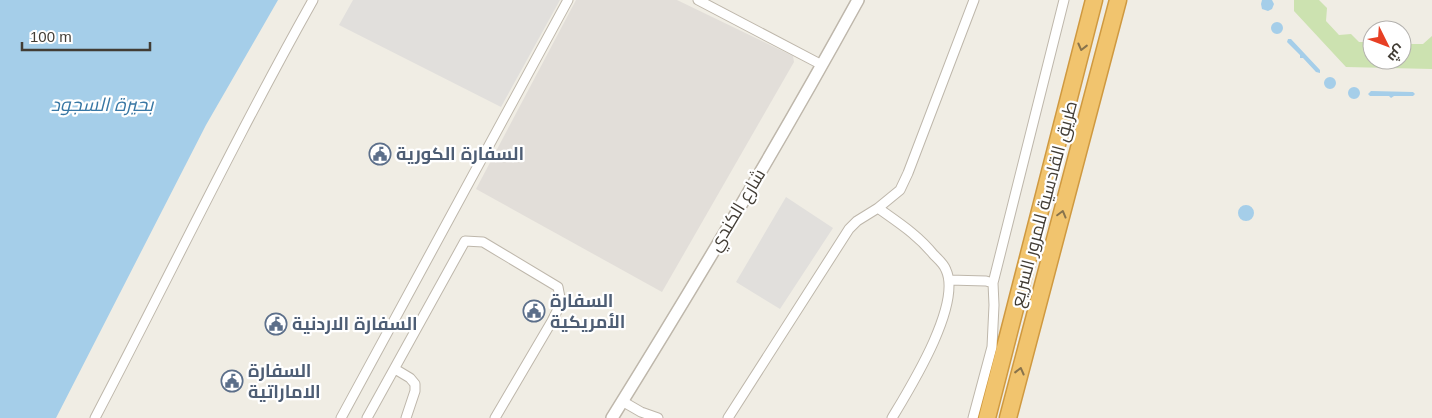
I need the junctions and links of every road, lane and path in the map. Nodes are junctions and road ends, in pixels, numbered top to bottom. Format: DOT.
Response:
graph roads {
  1 [pos="313,0"];
  2 [pos="568,0"];
  3 [pos="698,0"];
  4 [pos="858,0"];
  5 [pos="974,0"];
  6 [pos="1064,0"];
  7 [pos="1094,0"];
  8 [pos="1118,0"];
  9 [pos="1124,0"];
  10 [pos="822,65"];
  11 [pos="1100,72"];
  12 [pos="878,208"];
  13 [pos="949,280"];
  14 [pos="993,283"];
  15 [pos="394,369"];
  16 [pos="622,401"];
  17 [pos="644,415"];
  18 [pos="96,418"];
  19 [pos="341,418"];
  20 [pos="367,418"];
  21 [pos="406,418"];
  22 [pos="495,418"];
  23 [pos="612,418"];
  24 [pos="658,418"];
  25 [pos="728,418"];
  26 [pos="892,418"];
  27 [pos="973,418"];
  28 [pos="986,418"];
  29 [pos="1008,418"];
  1 -- 18 [label="street"];
  2 -- 19 [label="street"];
  3 -- 10 [label="street"];
  4 -- 10 [label="street, شارع الكندي"];
  5 -- 12 [label="street"];
  6 -- 14 [label="street"];
  7 -- 28 [label="highway, طريق القادسية للمرور السريع, one-way"];
  8 -- 11 [label="highway, طريق القادسية للمرور السريع"];
  9 -- 11 [label="highway"];
  10 -- 16 [label="street, شارع الكندي"];
  29 -- 11 [label="highway, طريق القادسية للمرور السريع, one-way"];
  12 -- 13 [label="street"];
  12 -- 25 [label="street"];
  13 -- 14 [label="street"];
  13 -- 26 [label="street"];
  14 -- 27 [label="street"];
  15 -- 20 [label="street"];
  15 -- 21 [label="street"];
  15 -- 22 [label="street"];
  16 -- 17 [label="street"];
  16 -- 23 [label="street, شارع الكندي"];
  17 -- 24 [label="street"];
}
